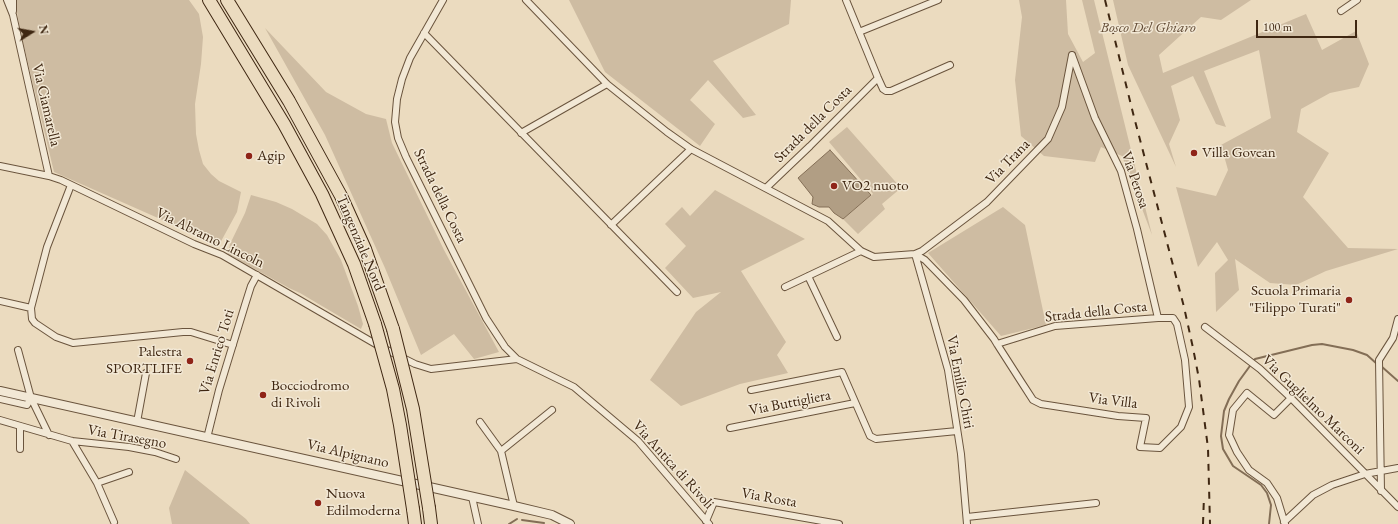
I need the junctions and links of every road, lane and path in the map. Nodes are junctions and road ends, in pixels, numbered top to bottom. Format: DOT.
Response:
graph roads {
  1 [pos="7,0"];
  2 [pos="13,0"];
  3 [pos="209,0"];
  4 [pos="227,0"];
  5 [pos="442,0"];
  6 [pos="526,0"];
  7 [pos="846,0"];
  8 [pos="938,0"];
  9 [pos="1357,0"];
  10 [pos="1341,10"];
  11 [pos="13,15"];
  12 [pos="859,32"];
  13 [pos="424,33"];
  14 [pos="1072,55"];
  15 [pos="950,65"];
  16 [pos="878,78"];
  17 [pos="607,84"];
  18 [pos="521,133"];
  19 [pos="691,149"];
  20 [pos="0,166"];
  21 [pos="49,176"];
  22 [pos="71,185"];
  23 [pos="766,188"];
  24 [pos="611,225"];
  25 [pos="861,251"];
  26 [pos="915,254"];
  27 [pos="257,275"];
  28 [pos="808,276"];
  29 [pos="785,287"];
  30 [pos="677,292"];
  31 [pos="0,301"];
  32 [pos="31,308"];
  33 [pos="1158,318"];
  34 [pos="1397,323"];
  35 [pos="1177,324"];
  36 [pos="1205,327"];
  37 [pos="837,336"];
  38 [pos="997,344"];
  39 [pos="233,345"];
  40 [pos="18,350"];
  41 [pos="517,360"];
  42 [pos="146,374"];
  43 [pos="751,390"];
  44 [pos="0,391"];
  45 [pos="31,398"];
  46 [pos="1291,398"];
  47 [pos="0,399"];
  48 [pos="854,404"];
  49 [pos="552,410"];
  50 [pos="0,420"];
  51 [pos="137,422"];
  52 [pos="480,422"];
  53 [pos="20,426"];
  54 [pos="730,428"];
  55 [pos="957,431"];
  56 [pos="49,434"];
  57 [pos="208,438"];
  58 [pos="72,441"];
  59 [pos="20,449"];
  60 [pos="501,451"];
  61 [pos="176,459"];
  62 [pos="1398,468"];
  63 [pos="129,472"];
  64 [pos="1381,472"];
  65 [pos="1365,474"];
  66 [pos="97,483"];
  67 [pos="1382,491"];
  68 [pos="472,497"];
  69 [pos="1096,503"];
  70 [pos="514,506"];
  71 [pos="1398,507"];
  72 [pos="967,517"];
  73 [pos="114,522"];
  74 [pos="707,523"];
  75 [pos="1285,523"];
  76 [pos="415,524"];
  77 [pos="431,524"];
  78 [pos="478,524"];
  79 [pos="570,524"];
  80 [pos="839,524"];
  81 [pos="967,524"];
  1 -- 11 [label="street, Via Ciamarella"];
  2 -- 11 [label="street, Via Ciamarella"];
  3 -- 76 [label="highway, Tangenziale Nord, bridge"];
  4 -- 77 [label="highway, Tangenziale Nord, bridge"];
  5 -- 13 [label="street, Strada della Costa"];
  6 -- 17 [label="street"];
  7 -- 12 [label="street"];
  8 -- 12 [label="street"];
  9 -- 10 [label="street"];
  11 -- 21 [label="street, Via Ciamarella"];
  12 -- 16 [label="street"];
  13 -- 18 [label="street"];
  13 -- 41 [label="street, Strada della Costa"];
  14 -- 26 [label="street, Via Trana"];
  14 -- 33 [label="street, Via Perosa"];
  15 -- 16 [label="street"];
  16 -- 23 [label="street, Strada della Costa"];
  17 -- 18 [label="street"];
  17 -- 19 [label="street"];
  18 -- 24 [label="street"];
  19 -- 23 [label="street"];
  19 -- 24 [label="street"];
  20 -- 21 [label="street, Via Abramo Lincoln"];
  21 -- 22 [label="street, Via Abramo Lincoln"];
  22 -- 27 [label="street, Via Abramo Lincoln"];
  22 -- 32 [label="street"];
  23 -- 25 [label="street"];
  24 -- 30 [label="street"];
  25 -- 26 [label="street"];
  25 -- 28 [label="street"];
  26 -- 38 [label="street"];
  26 -- 55 [label="street, Via Emilio Chiri"];
  27 -- 39 [label="street, Via Enrico Toti"];
  27 -- 41 [label="street, Via Abramo Lincoln"];
  28 -- 29 [label="street"];
  28 -- 37 [label="street"];
  31 -- 32 [label="street"];
  32 -- 39 [label="street"];
  33 -- 35 [label="street, Strada della Costa"];
  33 -- 38 [label="street, Strada della Costa"];
  34 -- 64 [label="street"];
  35 -- 38 [label="street, Via Villa"];
  36 -- 46 [label="street, Via Guglielmo Marconi"];
  39 -- 57 [label="street, Via Enrico Toti"];
  40 -- 45 [label="street"];
  41 -- 74 [label="street, Via Antica di Rivoli"];
  42 -- 51 [label="street"];
  43 -- 48 [label="street, Via Buttigliera"];
  44 -- 45 [label="street, Via Alpignano"];
  45 -- 47 [label="street, Via Alpignano"];
  45 -- 51 [label="street, Via Alpignano"];
  45 -- 56 [label="street"];
  46 -- 65 [label="street, Via Guglielmo Marconi"];
  46 -- 75 [label="street"];
  48 -- 54 [label="street, Via Buttigliera"];
  48 -- 55 [label="street, Via Buttigliera"];
  49 -- 60 [label="street"];
  50 -- 53 [label="street, Via Tirasegno"];
  51 -- 57 [label="street, Via Alpignano"];
  52 -- 60 [label="street"];
  53 -- 56 [label="street, Via Tirasegno"];
  53 -- 59 [label="street"];
  55 -- 72 [label="street, Via Emilio Chiri"];
  56 -- 58 [label="street, Via Tirasegno"];
  57 -- 68 [label="street, Via Alpignano"];
  58 -- 61 [label="street, Via Tirasegno"];
  58 -- 66 [label="street, Via Tirasegno"];
  60 -- 70 [label="street"];
  62 -- 64 [label="street"];
  63 -- 66 [label="street"];
  64 -- 65 [label="street"];
  64 -- 67 [label="street"];
  65 -- 67 [label="street, Via Guglielmo Marconi"];
  65 -- 75 [label="street"];
  66 -- 73 [label="street, Via Tirasegno"];
  67 -- 71 [label="street, Via Guglielmo Marconi"];
  68 -- 70 [label="street, Via Alpignano"];
  68 -- 78 [label="street"];
  69 -- 72 [label="street"];
  70 -- 79 [label="street, Via Alpignano"];
  72 -- 81 [label="street, Via Emilio Chiri"];
  74 -- 80 [label="street, Via Rosta"];
}
